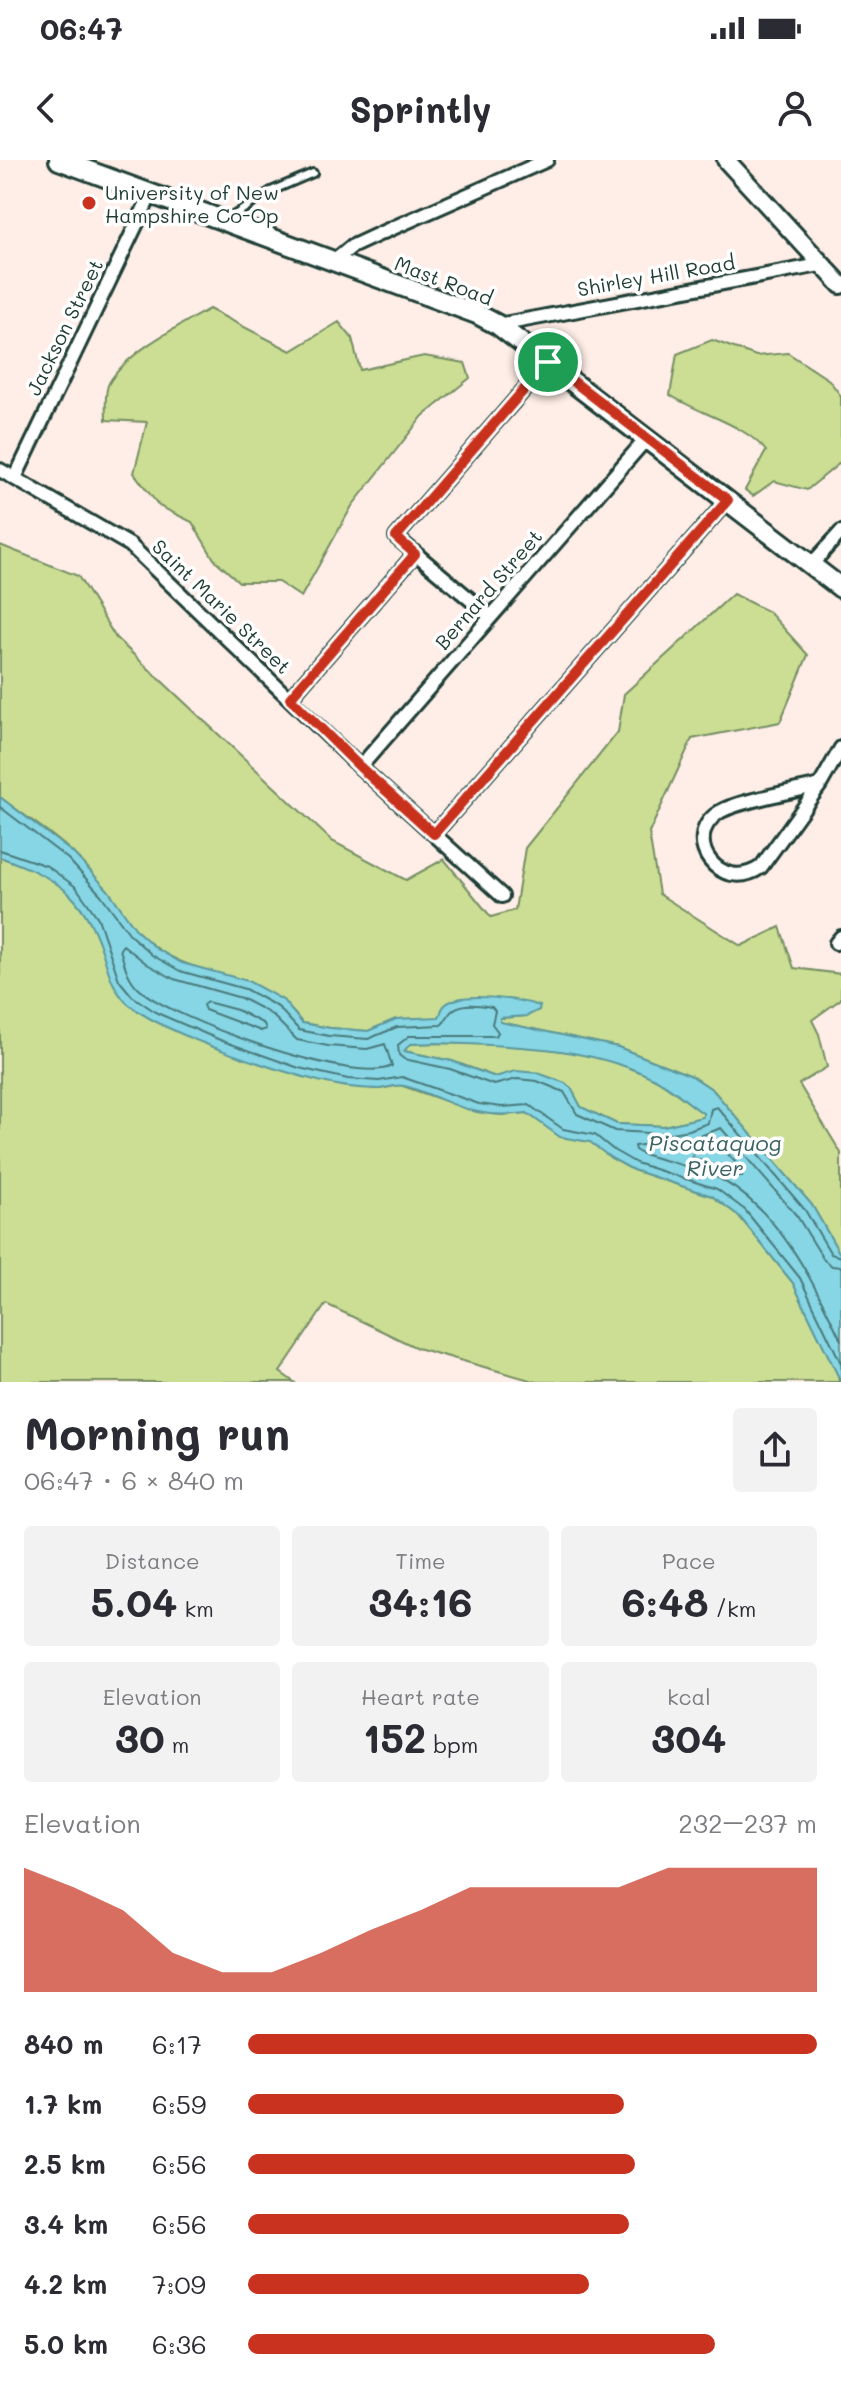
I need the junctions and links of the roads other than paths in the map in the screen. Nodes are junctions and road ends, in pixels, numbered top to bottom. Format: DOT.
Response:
graph roads {
  1 [pos="547,160"];
  2 [pos="726,160"];
  3 [pos="64,161"];
  4 [pos="313,173"];
  5 [pos="151,194"];
  6 [pos="227,221"];
  7 [pos="333,262"];
  8 [pos="820,265"];
  9 [pos="841,285"];
  10 [pos="498,325"];
  11 [pos="548,362"];
  12 [pos="647,438"];
  13 [pos="0,470"];
  14 [pos="15,478"];
  15 [pos="728,500"];
  16 [pos="841,532"];
  17 [pos="415,554"];
  18 [pos="811,565"];
  19 [pos="841,588"];
  20 [pos="491,617"];
  21 [pos="290,698"];
  22 [pos="841,748"];
  23 [pos="360,767"];
  24 [pos="820,785"];
  25 [pos="434,834"];
  26 [pos="502,896"];
  1 -- 7 [label="street"];
  2 -- 8 [label="street"];
  3 -- 5 [label="main road, Mast Road"];
  4 -- 6 [label="lane"];
  5 -- 6 [label="main road, Mast Road"];
  5 -- 14 [label="street, Jackson Street"];
  6 -- 7 [label="main road, Mast Road"];
  7 -- 10 [label="main road, Mast Road"];
  8 -- 9 [label="street"];
  8 -- 10 [label="street, Shirley Hill Road"];
  10 -- 11 [label="main road, Mast Road"];
  11 -- 12 [label="main road, Mast Road"];
  11 -- 17 [label="street"];
  12 -- 15 [label="main road, Mast Road"];
  12 -- 20 [label="street, Bernard Street"];
  13 -- 14 [label="street, Saint Marie Street"];
  14 -- 21 [label="street, Saint Marie Street"];
  15 -- 18 [label="main road, Mast Road"];
  15 -- 25 [label="street"];
  16 -- 18 [label="street"];
  17 -- 20 [label="street"];
  17 -- 21 [label="street"];
  18 -- 19 [label="main road, Mast Road"];
  20 -- 23 [label="street, Bernard Street"];
  21 -- 23 [label="street, Saint Marie Street"];
  22 -- 24 [label="street"];
  23 -- 25 [label="street, Saint Marie Street"];
  24 -- 24 [label="street"];
  25 -- 26 [label="street, Saint Marie Street"];
}
